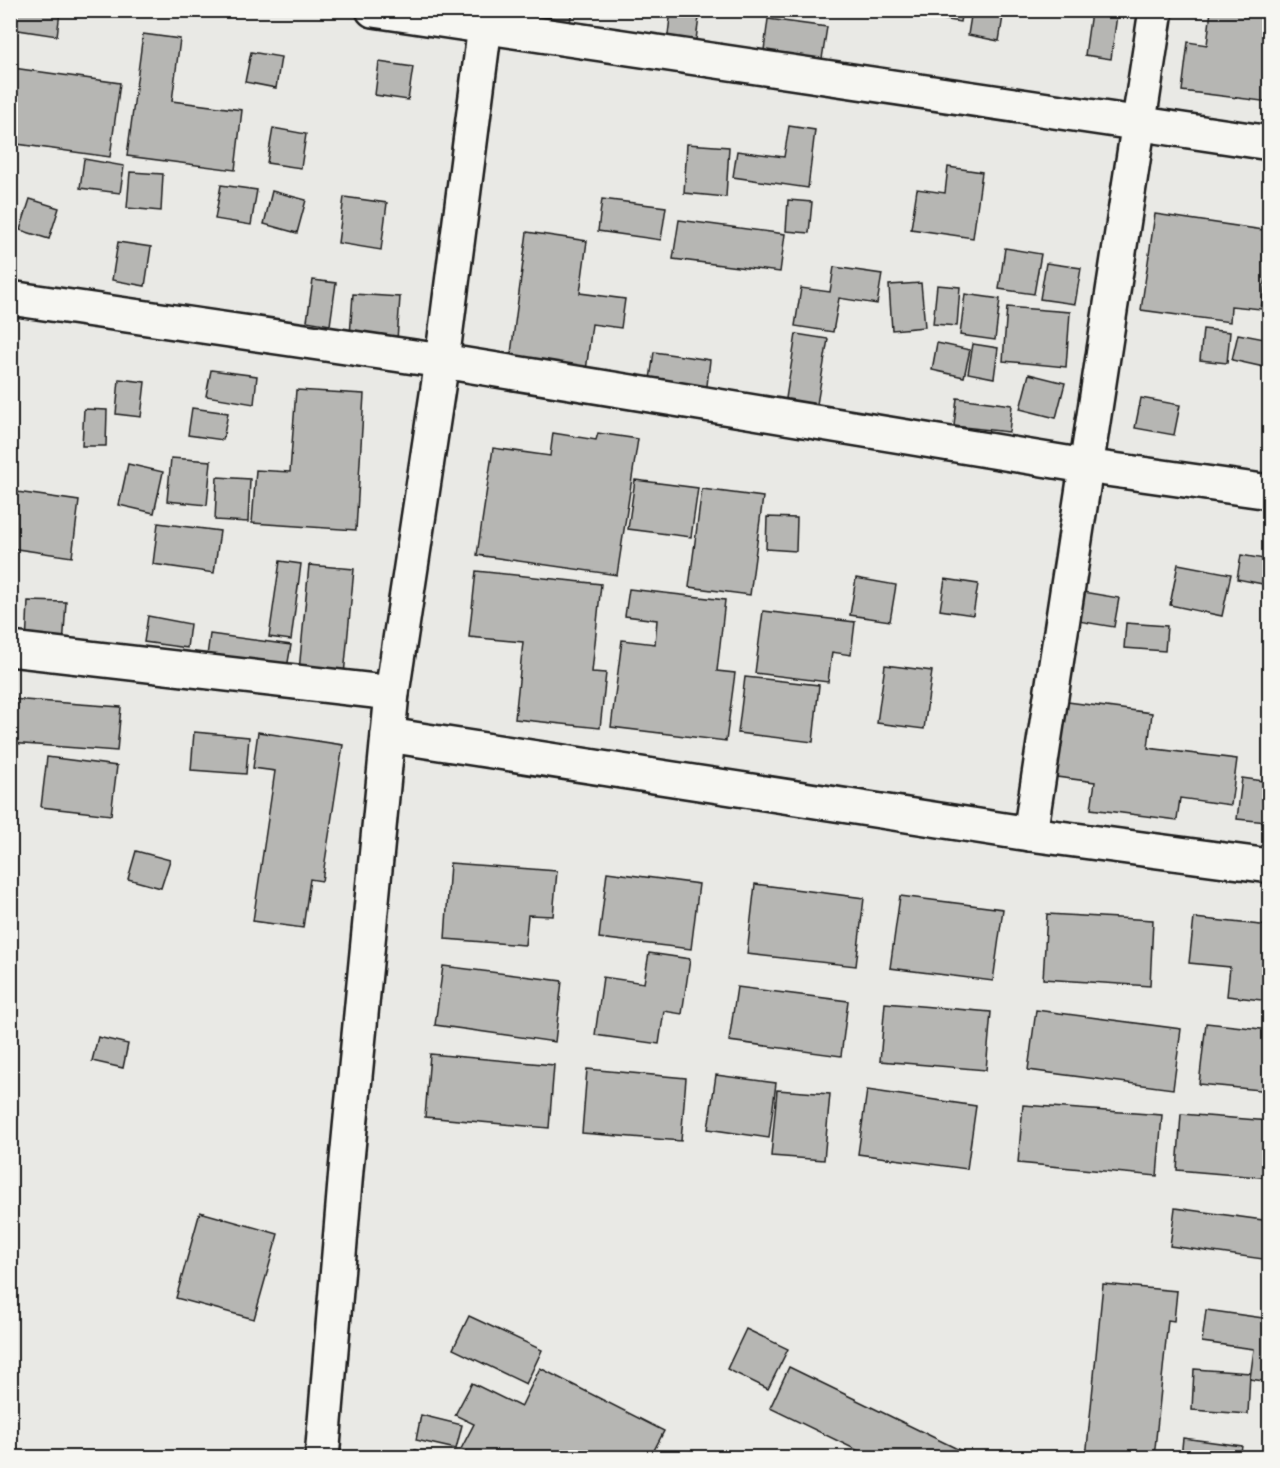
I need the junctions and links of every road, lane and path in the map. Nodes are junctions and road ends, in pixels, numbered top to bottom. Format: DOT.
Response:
graph roads {
  1 [pos="373,10"];
  2 [pos="1156,10"];
  3 [pos="486,19"];
  4 [pos="1140,124"];
  5 [pos="1269,143"];
  6 [pos="10,298"];
  7 [pos="442,361"];
  8 [pos="1085,466"];
  9 [pos="1269,492"];
  10 [pos="10,649"];
  11 [pos="392,693"];
  12 [pos="388,735"];
  13 [pos="1030,834"];
  14 [pos="1269,866"];
  15 [pos="322,1458"];
  1 -- 3 [label="street"];
  2 -- 4 [label="street"];
  3 -- 4 [label="street"];
  3 -- 7 [label="street"];
  4 -- 5 [label="street"];
  4 -- 8 [label="street"];
  6 -- 7 [label="street"];
  7 -- 8 [label="street"];
  7 -- 11 [label="street"];
  8 -- 9 [label="street"];
  8 -- 13 [label="street"];
  10 -- 11 [label="street"];
  11 -- 12 [label="street"];
  12 -- 13 [label="street"];
  12 -- 15 [label="street"];
  13 -- 14 [label="street"];
}
